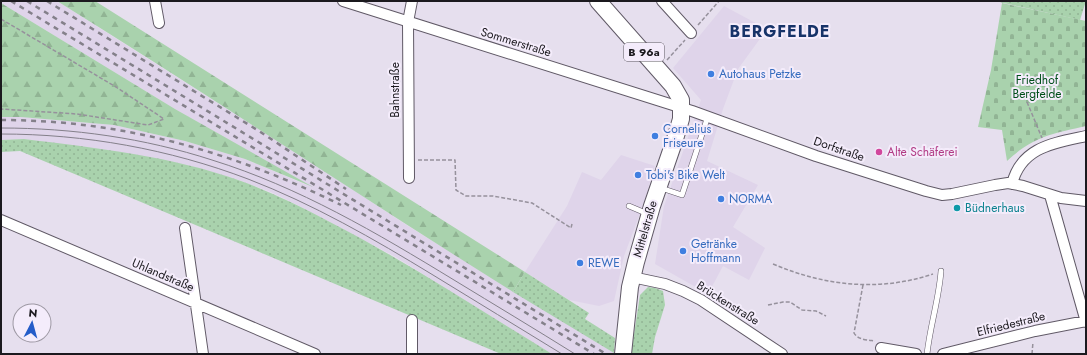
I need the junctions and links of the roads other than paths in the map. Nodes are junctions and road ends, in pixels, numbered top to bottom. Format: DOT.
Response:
graph roads {
  1 [pos="155,1"];
  2 [pos="343,1"];
  3 [pos="412,1"];
  4 [pos="662,1"];
  5 [pos="604,3"];
  6 [pos="408,22"];
  7 [pos="159,23"];
  8 [pos="691,33"];
  9 [pos="682,108"];
  10 [pos="708,116"];
  11 [pos="1086,136"];
  12 [pos="408,178"];
  13 [pos="1012,184"];
  14 [pos="658,187"];
  15 [pos="1050,195"];
  16 [pos="1086,200"];
  17 [pos="629,206"];
  18 [pos="649,214"];
  19 [pos="1,220"];
  20 [pos="185,228"];
  21 [pos="940,271"];
  22 [pos="632,276"];
  23 [pos="196,303"];
  24 [pos="412,320"];
  25 [pos="1086,321"];
  26 [pos="881,348"];
  27 [pos="203,354"];
  28 [pos="315,354"];
  29 [pos="412,354"];
  30 [pos="623,354"];
  31 [pos="782,354"];
  32 [pos="916,354"];
  33 [pos="927,354"];
  34 [pos="943,354"];
  1 -- 7 [label="street"];
  2 -- 6 [label="street, Sommerstraße"];
  3 -- 6 [label="street, Bahnstraße"];
  4 -- 8 [label="street"];
  5 -- 9 [label="main road, B 96a"];
  6 -- 9 [label="street, Sommerstraße"];
  6 -- 12 [label="street, Bahnstraße"];
  9 -- 10 [label="street, Dorfstraße"];
  9 -- 14 [label="main road, Mittelstraße"];
  10 -- 13 [label="street, Dorfstraße"];
  10 -- 14 [label="lane"];
  11 -- 13 [label="street"];
  13 -- 15 [label="street, Dorfstraße"];
  14 -- 18 [label="main road, Mittelstraße"];
  15 -- 16 [label="street, Dorfstraße"];
  15 -- 25 [label="street"];
  17 -- 18 [label="lane"];
  18 -- 22 [label="main road, Mittelstraße"];
  19 -- 23 [label="street, Uhlandstraße"];
  20 -- 23 [label="street"];
  21 -- 33 [label="lane"];
  22 -- 30 [label="main road, Mittelstraße"];
  22 -- 31 [label="street, Brückenstraße"];
  23 -- 27 [label="street"];
  23 -- 28 [label="street, Uhlandstraße"];
  24 -- 29 [label="street"];
  25 -- 34 [label="street, Elfriedestraße"];
  26 -- 32 [label="street"];
}
